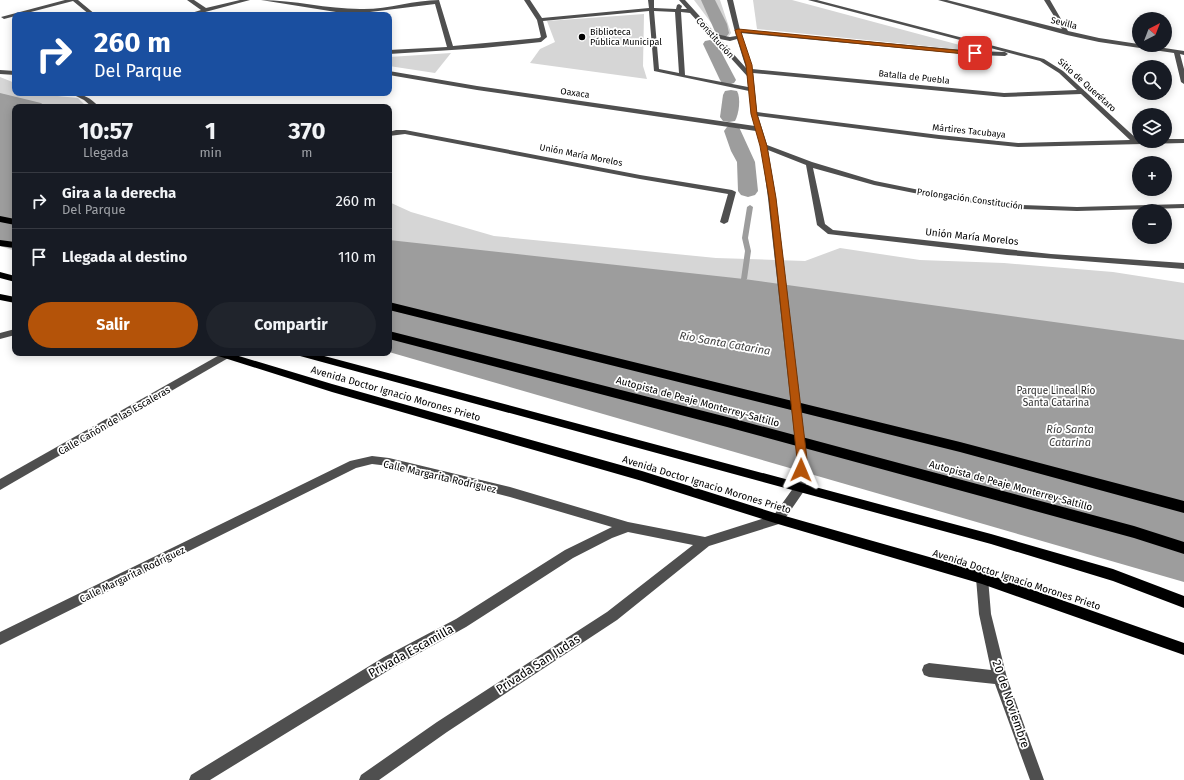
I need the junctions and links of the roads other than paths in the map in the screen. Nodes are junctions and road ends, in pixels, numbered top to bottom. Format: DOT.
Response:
graph roads {
  1 [pos="72,0"];
  2 [pos="75,0"];
  3 [pos="190,0"];
  4 [pos="247,0"];
  5 [pos="264,0"];
  6 [pos="526,0"];
  7 [pos="651,0"];
  8 [pos="682,0"];
  9 [pos="730,0"];
  10 [pos="811,0"];
  11 [pos="941,0"];
  12 [pos="1047,0"];
  13 [pos="437,1"];
  14 [pos="652,9"];
  15 [pos="205,10"];
  16 [pos="678,11"];
  17 [pos="24,12"];
  18 [pos="89,12"];
  19 [pos="198,12"];
  20 [pos="692,12"];
  21 [pos="12,15"];
  22 [pos="4,17"];
  23 [pos="540,20"];
  24 [pos="1067,33"];
  25 [pos="738,34"];
  26 [pos="715,36"];
  27 [pos="450,47"];
  28 [pos="392,52"];
  29 [pos="1177,52"];
  30 [pos="1184,53"];
  31 [pos="1023,55"];
  32 [pos="0,72"];
  33 [pos="747,72"];
  34 [pos="12,73"];
  35 [pos="392,74"];
  36 [pos="682,76"];
  37 [pos="1184,82"];
  38 [pos="752,90"];
  39 [pos="1083,92"];
  40 [pos="80,96"];
  41 [pos="92,104"];
  42 [pos="754,114"];
  43 [pos="759,128"];
  44 [pos="392,133"];
  45 [pos="1132,138"];
  46 [pos="1172,141"];
  47 [pos="1184,141"];
  48 [pos="1132,142"];
  49 [pos="764,146"];
  50 [pos="809,164"];
  51 [pos="1184,206"];
  52 [pos="0,219"];
  53 [pos="12,221"];
  54 [pos="724,222"];
  55 [pos="0,243"];
  56 [pos="12,245"];
  57 [pos="1184,266"];
  58 [pos="0,275"];
  59 [pos="12,278"];
  60 [pos="0,297"];
  61 [pos="12,299"];
  62 [pos="392,307"];
  63 [pos="12,333"];
  64 [pos="0,336"];
  65 [pos="392,337"];
  66 [pos="220,356"];
  67 [pos="229,356"];
  68 [pos="311,356"];
  69 [pos="0,485"];
  70 [pos="800,488"];
  71 [pos="1184,507"];
  72 [pos="778,519"];
  73 [pos="628,526"];
  74 [pos="705,542"];
  75 [pos="1184,548"];
  76 [pos="982,578"];
  77 [pos="1184,602"];
  78 [pos="0,639"];
  79 [pos="1184,649"];
  80 [pos="929,670"];
  81 [pos="1000,678"];
  82 [pos="196,780"];
  83 [pos="366,780"];
  84 [pos="1037,780"];
  1 -- 17 [label="street"];
  2 -- 18 [label="street"];
  3 -- 15 [label="street"];
  4 -- 15 [label="street"];
  5 -- 13 [label="street"];
  6 -- 23 [label="street"];
  7 -- 14 [label="street"];
  8 -- 16 [label="street"];
  8 -- 20 [label="street, Constitución"];
  9 -- 25 [label="street, Constitución"];
  10 -- 31 [label="street, Sitio de Querétaro"];
  11 -- 24 [label="street, Sevilla"];
  12 -- 24 [label="street"];
  13 -- 27 [label="street"];
  14 -- 16 [label="street"];
  14 -- 23 [label="street"];
  14 -- 36 [label="street"];
  15 -- 19 [label="street"];
  16 -- 20 [label="street"];
  16 -- 36 [label="street"];
  20 -- 26 [label="street, Constitución"];
  21 -- 22 [label="street"];
  23 -- 27 [label="street"];
  24 -- 29 [label="street, Sevilla"];
  25 -- 26 [label="street"];
  25 -- 31 [label="street"];
  25 -- 33 [label="street, Constitución"];
  26 -- 33 [label="street, Constitución"];
  27 -- 28 [label="street"];
  29 -- 30 [label="street, Sevilla"];
  29 -- 37 [label="street"];
  31 -- 39 [label="street, Sitio de Querétaro"];
  32 -- 34 [label="street"];
  33 -- 38 [label="street, Constitución"];
  33 -- 39 [label="street, Batalla de Puebla"];
  35 -- 43 [label="street, Oaxaca"];
  36 -- 38 [label="street"];
  38 -- 42 [label="street, Constitución"];
  39 -- 45 [label="street, Sitio de Querétaro"];
  40 -- 41 [label="street"];
  42 -- 43 [label="street, Constitución"];
  42 -- 48 [label="street, Mártires Tacubaya"];
  43 -- 49 [label="street, Constitución"];
  44 -- 54 [label="street, Unión María Morelos"];
  46 -- 47 [label="street, Mártires Tacubaya"];
  49 -- 50 [label="street, Prolongación Constitución"];
  49 -- 70 [label="street, Constitución"];
  50 -- 51 [label="street, Prolongación Constitución"];
  50 -- 57 [label="street, Unión María Morelos"];
  52 -- 53 [label="highway"];
  55 -- 56 [label="highway"];
  58 -- 59 [label="main road"];
  60 -- 61 [label="main road"];
  62 -- 71 [label="highway, Autopista de Peaje Monterrey-Saltillo"];
  63 -- 64 [label="street"];
  65 -- 75 [label="highway, Autopista de Peaje Monterrey-Saltillo"];
  66 -- 69 [label="street, Calle Cañón de las Escaleras"];
  67 -- 72 [label="main road, Avenida Doctor Ignacio Morones Prieto"];
  68 -- 70 [label="main road, Avenida Doctor Ignacio Morones Prieto"];
  70 -- 72 [label="street"];
  70 -- 77 [label="main road, Avenida Doctor Ignacio Morones Prieto"];
  72 -- 74 [label="street, Calle Margarita Rodríguez"];
  72 -- 76 [label="main road, Avenida Doctor Ignacio Morones Prieto"];
  73 -- 74 [label="street, Calle Margarita Rodríguez"];
  73 -- 78 [label="street, Calle Margarita Rodríguez"];
  73 -- 82 [label="street, Privada Escamilla"];
  74 -- 83 [label="street, Privada San Judas"];
  76 -- 79 [label="main road, Avenida Doctor Ignacio Morones Prieto"];
  76 -- 81 [label="street, 20 de Noviembre"];
  80 -- 81 [label="street"];
  81 -- 84 [label="street, 20 de Noviembre"];
}
